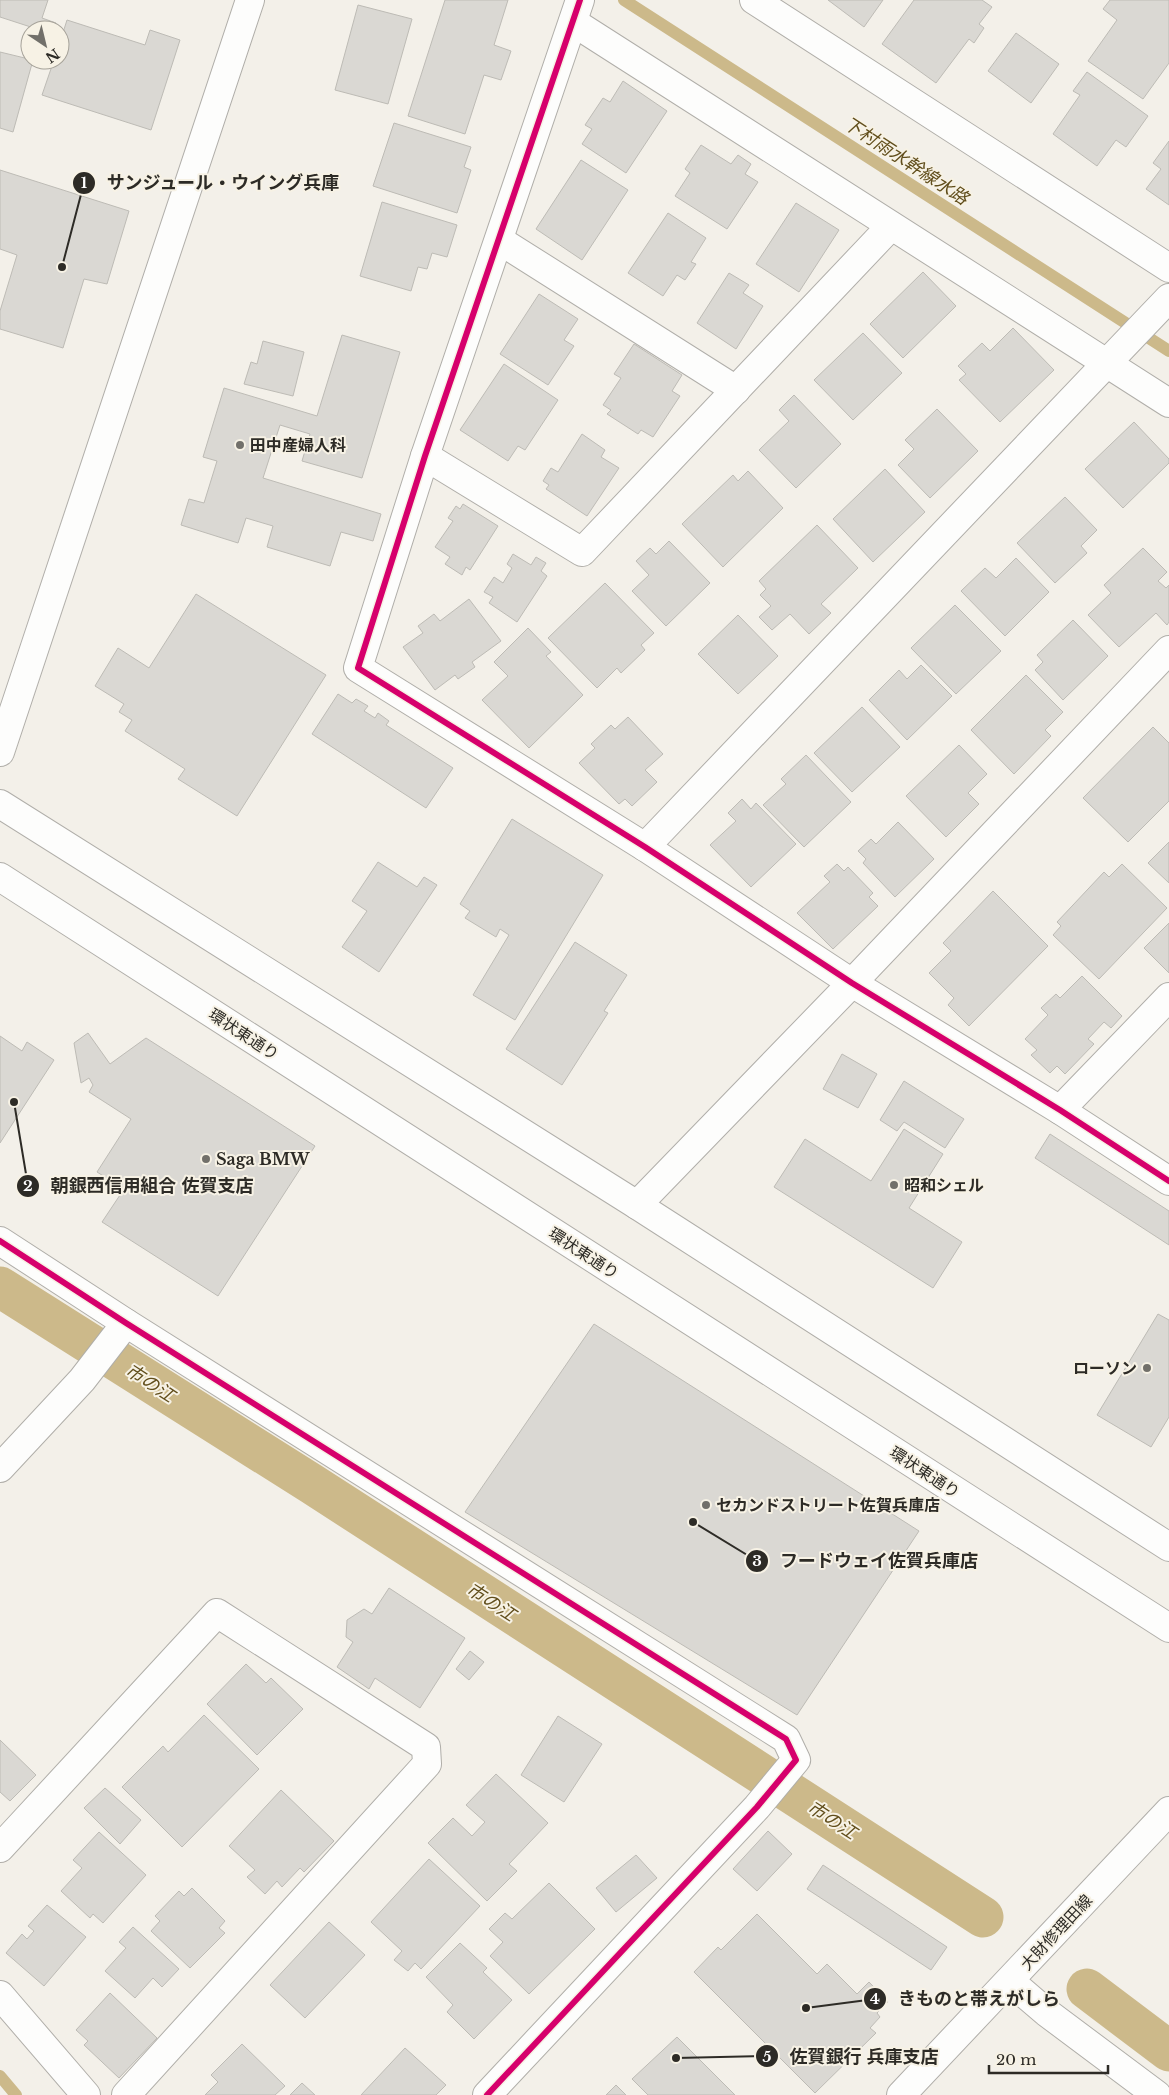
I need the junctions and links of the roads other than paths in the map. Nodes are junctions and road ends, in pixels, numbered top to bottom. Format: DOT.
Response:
graph roads {
  1 [pos="250,0"];
  2 [pos="754,0"];
  3 [pos="576,11"];
  4 [pos="891,226"];
  5 [pos="499,240"];
  6 [pos="1169,268"];
  7 [pos="1167,300"];
  8 [pos="1113,356"];
  9 [pos="736,390"];
  10 [pos="1169,403"];
  11 [pos="425,456"];
  12 [pos="1169,650"];
  13 [pos="0,752"];
  14 [pos="0,804"];
  15 [pos="645,847"];
  16 [pos="0,877"];
  17 [pos="852,983"];
  18 [pos="1169,996"];
  19 [pos="1060,1110"];
  20 [pos="1169,1181"];
  21 [pos="636,1205"];
  22 [pos="0,1241"];
  23 [pos="126,1323"];
  24 [pos="0,1468"];
  25 [pos="1169,1547"];
  26 [pos="1169,1628"];
  27 [pos="1169,1811"];
  28 [pos="0,1848"];
  29 [pos="1010,1981"];
  30 [pos="0,1995"];
  31 [pos="86,2095"];
  32 [pos="126,2095"];
  33 [pos="487,2095"];
  34 [pos="901,2095"];
  35 [pos="1157,2095"];
  1 -- 13 [label="street"];
  2 -- 6 [label="street"];
  3 -- 4 [label="street"];
  3 -- 5 [label="street"];
  4 -- 8 [label="street"];
  4 -- 9 [label="street"];
  5 -- 9 [label="street"];
  5 -- 11 [label="street"];
  7 -- 8 [label="street"];
  8 -- 10 [label="street"];
  8 -- 15 [label="street"];
  9 -- 11 [label="street"];
  11 -- 15 [label="street"];
  12 -- 17 [label="street"];
  14 -- 21 [label="street"];
  15 -- 17 [label="street"];
  16 -- 26 [label="street, 環状東通り"];
  17 -- 19 [label="street"];
  17 -- 21 [label="street"];
  18 -- 19 [label="street"];
  19 -- 20 [label="street"];
  21 -- 25 [label="street"];
  22 -- 23 [label="street"];
  23 -- 24 [label="street"];
  23 -- 33 [label="street"];
  27 -- 29 [label="street, 大財修理田線"];
  28 -- 32 [label="street"];
  29 -- 34 [label="street, 大財修理田線"];
  29 -- 35 [label="street"];
  30 -- 31 [label="street"];
}
